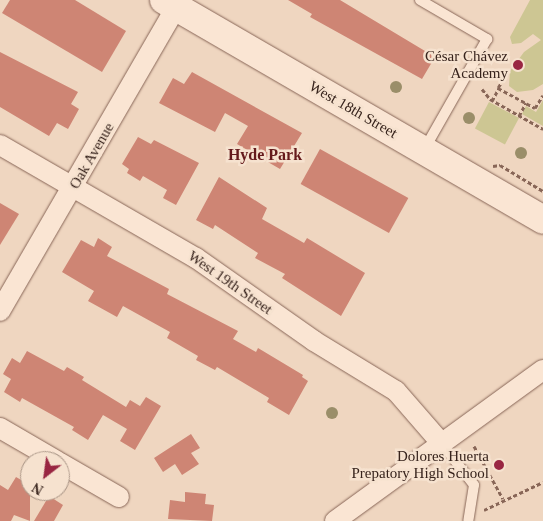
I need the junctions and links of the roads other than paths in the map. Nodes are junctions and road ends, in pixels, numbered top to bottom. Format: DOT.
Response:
graph roads {
  1 [pos="420,0"];
  2 [pos="173,2"];
  3 [pos="0,145"];
  4 [pos="423,151"];
  5 [pos="74,187"];
  6 [pos="543,220"];
  7 [pos="0,310"];
  8 [pos="543,370"];
  9 [pos="0,428"];
  10 [pos="442,444"];
  11 [pos="39,451"];
  12 [pos="70,469"];
  13 [pos="119,497"];
  14 [pos="335,521"];
  15 [pos="468,521"];
  1 -- 4 [label="lane"];
  2 -- 4 [label="street, West 18th Street"];
  2 -- 5 [label="street, Oak Avenue"];
  3 -- 5 [label="street, West 19th Street"];
  4 -- 6 [label="street, West 18th Street"];
  5 -- 7 [label="street, Oak Avenue"];
  5 -- 10 [label="street, West 19th Street"];
  8 -- 10 [label="street"];
  9 -- 11 [label="street"];
  10 -- 14 [label="street"];
  10 -- 15 [label="lane"];
  12 -- 13 [label="street"];
}
